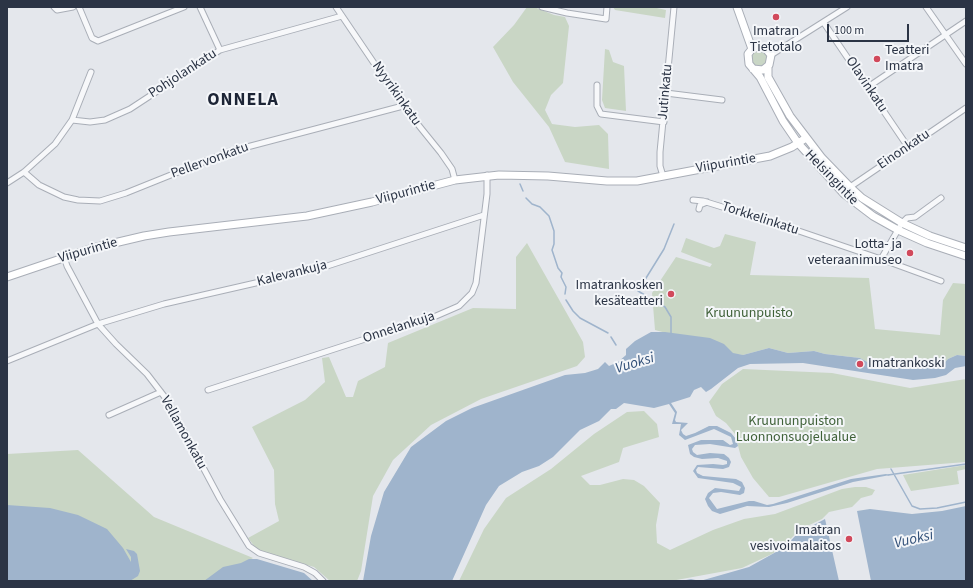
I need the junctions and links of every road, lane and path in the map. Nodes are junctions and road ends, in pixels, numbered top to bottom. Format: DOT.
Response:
graph roads {
  1 [pos="54,7"];
  2 [pos="73,7"];
  3 [pos="79,7"];
  4 [pos="184,7"];
  5 [pos="200,7"];
  6 [pos="336,7"];
  7 [pos="542,7"];
  8 [pos="607,7"];
  9 [pos="674,7"];
  10 [pos="737,7"];
  11 [pos="847,7"];
  12 [pos="926,7"];
  13 [pos="171,9"];
  14 [pos="342,16"];
  15 [pos="966,21"];
  16 [pos="824,23"];
  17 [pos="946,34"];
  18 [pos="752,49"];
  19 [pos="220,50"];
  20 [pos="770,55"];
  21 [pos="966,64"];
  22 [pos="768,67"];
  23 [pos="753,69"];
  24 [pos="91,72"];
  25 [pos="597,85"];
  26 [pos="868,87"];
  27 [pos="666,93"];
  28 [pos="722,100"];
  29 [pos="403,106"];
  30 [pos="966,108"];
  31 [pos="72,120"];
  32 [pos="664,122"];
  33 [pos="806,138"];
  34 [pos="798,143"];
  35 [pos="908,147"];
  36 [pos="24,172"];
  37 [pos="487,175"];
  38 [pos="664,176"];
  39 [pos="455,180"];
  40 [pos="7,182"];
  41 [pos="850,187"];
  42 [pos="844,194"];
  43 [pos="942,198"];
  44 [pos="693,200"];
  45 [pos="707,202"];
  46 [pos="699,209"];
  47 [pos="484,215"];
  48 [pos="902,224"];
  49 [pos="898,230"];
  50 [pos="966,248"];
  51 [pos="966,256"];
  52 [pos="64,257"];
  53 [pos="881,259"];
  54 [pos="7,277"];
  55 [pos="941,282"];
  56 [pos="98,324"];
  57 [pos="7,361"];
  58 [pos="208,390"];
  59 [pos="161,392"];
  60 [pos="109,415"];
  61 [pos="323,581"];
  1 -- 2 [label="street"];
  3 -- 13 [label="street"];
  4 -- 13 [label="street"];
  5 -- 19 [label="street"];
  6 -- 14 [label="street, Nyyrikinkatu"];
  7 -- 8 [label="street"];
  9 -- 27 [label="street, Jutinkatu"];
  10 -- 18 [label="main road"];
  11 -- 16 [label="street"];
  12 -- 17 [label="street"];
  14 -- 19 [label="street, Pohjolankatu"];
  14 -- 29 [label="street, Nyyrikinkatu"];
  15 -- 17 [label="street"];
  16 -- 20 [label="street"];
  16 -- 26 [label="street, Olavinkatu"];
  17 -- 21 [label="street"];
  17 -- 26 [label="street"];
  18 -- 20 [label="main road"];
  18 -- 23 [label="main road"];
  19 -- 31 [label="street, Pohjolankatu"];
  20 -- 22 [label="main road"];
  22 -- 23 [label="main road"];
  22 -- 33 [label="main road, Helsingintie"];
  23 -- 34 [label="main road, Helsingintie"];
  24 -- 31 [label="street"];
  25 -- 32 [label="street"];
  26 -- 35 [label="street, Olavinkatu"];
  27 -- 28 [label="street"];
  27 -- 32 [label="street, Jutinkatu"];
  29 -- 36 [label="street, Pellervonkatu"];
  29 -- 39 [label="street, Nyyrikinkatu"];
  30 -- 35 [label="street, Einonkatu"];
  31 -- 36 [label="street"];
  32 -- 38 [label="street, Jutinkatu"];
  33 -- 34 [label="main road, Viipurintie"];
  33 -- 41 [label="main road, Helsingintie"];
  34 -- 38 [label="main road, Viipurintie"];
  34 -- 42 [label="main road, Helsingintie"];
  35 -- 41 [label="street, Einonkatu"];
  36 -- 40 [label="street"];
  37 -- 38 [label="main road, Viipurintie"];
  37 -- 39 [label="main road, Viipurintie"];
  37 -- 47 [label="street, Onnelankuja"];
  39 -- 52 [label="main road, Viipurintie"];
  41 -- 42 [label="street, Einonkatu"];
  41 -- 48 [label="main road, Helsingintie"];
  42 -- 49 [label="main road, Helsingintie"];
  43 -- 48 [label="street"];
  44 -- 45 [label="street, Torkkelinkatu"];
  45 -- 46 [label="street, Torkkelinkatu"];
  45 -- 53 [label="street, Torkkelinkatu"];
  47 -- 56 [label="street, Kalevankuja"];
  47 -- 58 [label="street, Onnelankuja"];
  48 -- 49 [label="street"];
  48 -- 50 [label="main road, Helsingintie"];
  49 -- 51 [label="main road, Helsingintie"];
  49 -- 53 [label="street"];
  52 -- 54 [label="main road, Viipurintie"];
  52 -- 56 [label="street, Vellamonkatu"];
  53 -- 55 [label="street, Torkkelinkatu"];
  56 -- 57 [label="street, Kalevankuja"];
  56 -- 59 [label="street, Vellamonkatu"];
  59 -- 60 [label="street"];
  59 -- 61 [label="street, Vellamonkatu"];
}
